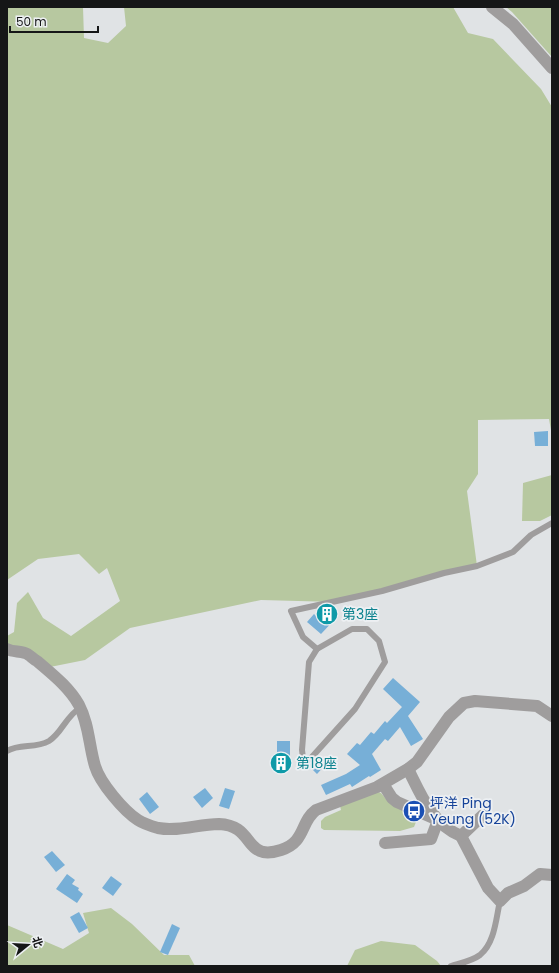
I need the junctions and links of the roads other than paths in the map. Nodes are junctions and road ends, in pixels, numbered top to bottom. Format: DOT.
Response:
graph roads {
  1 [pos="492,7"];
  2 [pos="552,68"];
  3 [pos="552,523"];
  4 [pos="7,649"];
  5 [pos="317,649"];
  6 [pos="80,708"];
  7 [pos="548,713"];
  8 [pos="7,751"];
  9 [pos="408,769"];
  10 [pos="383,784"];
  11 [pos="483,815"];
  12 [pos="438,820"];
  13 [pos="461,836"];
  14 [pos="384,843"];
  15 [pos="552,874"];
  16 [pos="500,901"];
  17 [pos="451,966"];
  1 -- 2 [label="street"];
  3 -- 5 [label="lane"];
  4 -- 6 [label="street"];
  5 -- 5 [label="lane"];
  6 -- 8 [label="lane"];
  6 -- 10 [label="street"];
  7 -- 9 [label="street"];
  9 -- 10 [label="street"];
  9 -- 12 [label="street"];
  10 -- 12 [label="street"];
  11 -- 13 [label="street"];
  12 -- 13 [label="street"];
  12 -- 14 [label="street"];
  13 -- 16 [label="street"];
  15 -- 16 [label="street"];
  16 -- 17 [label="lane"];
}
